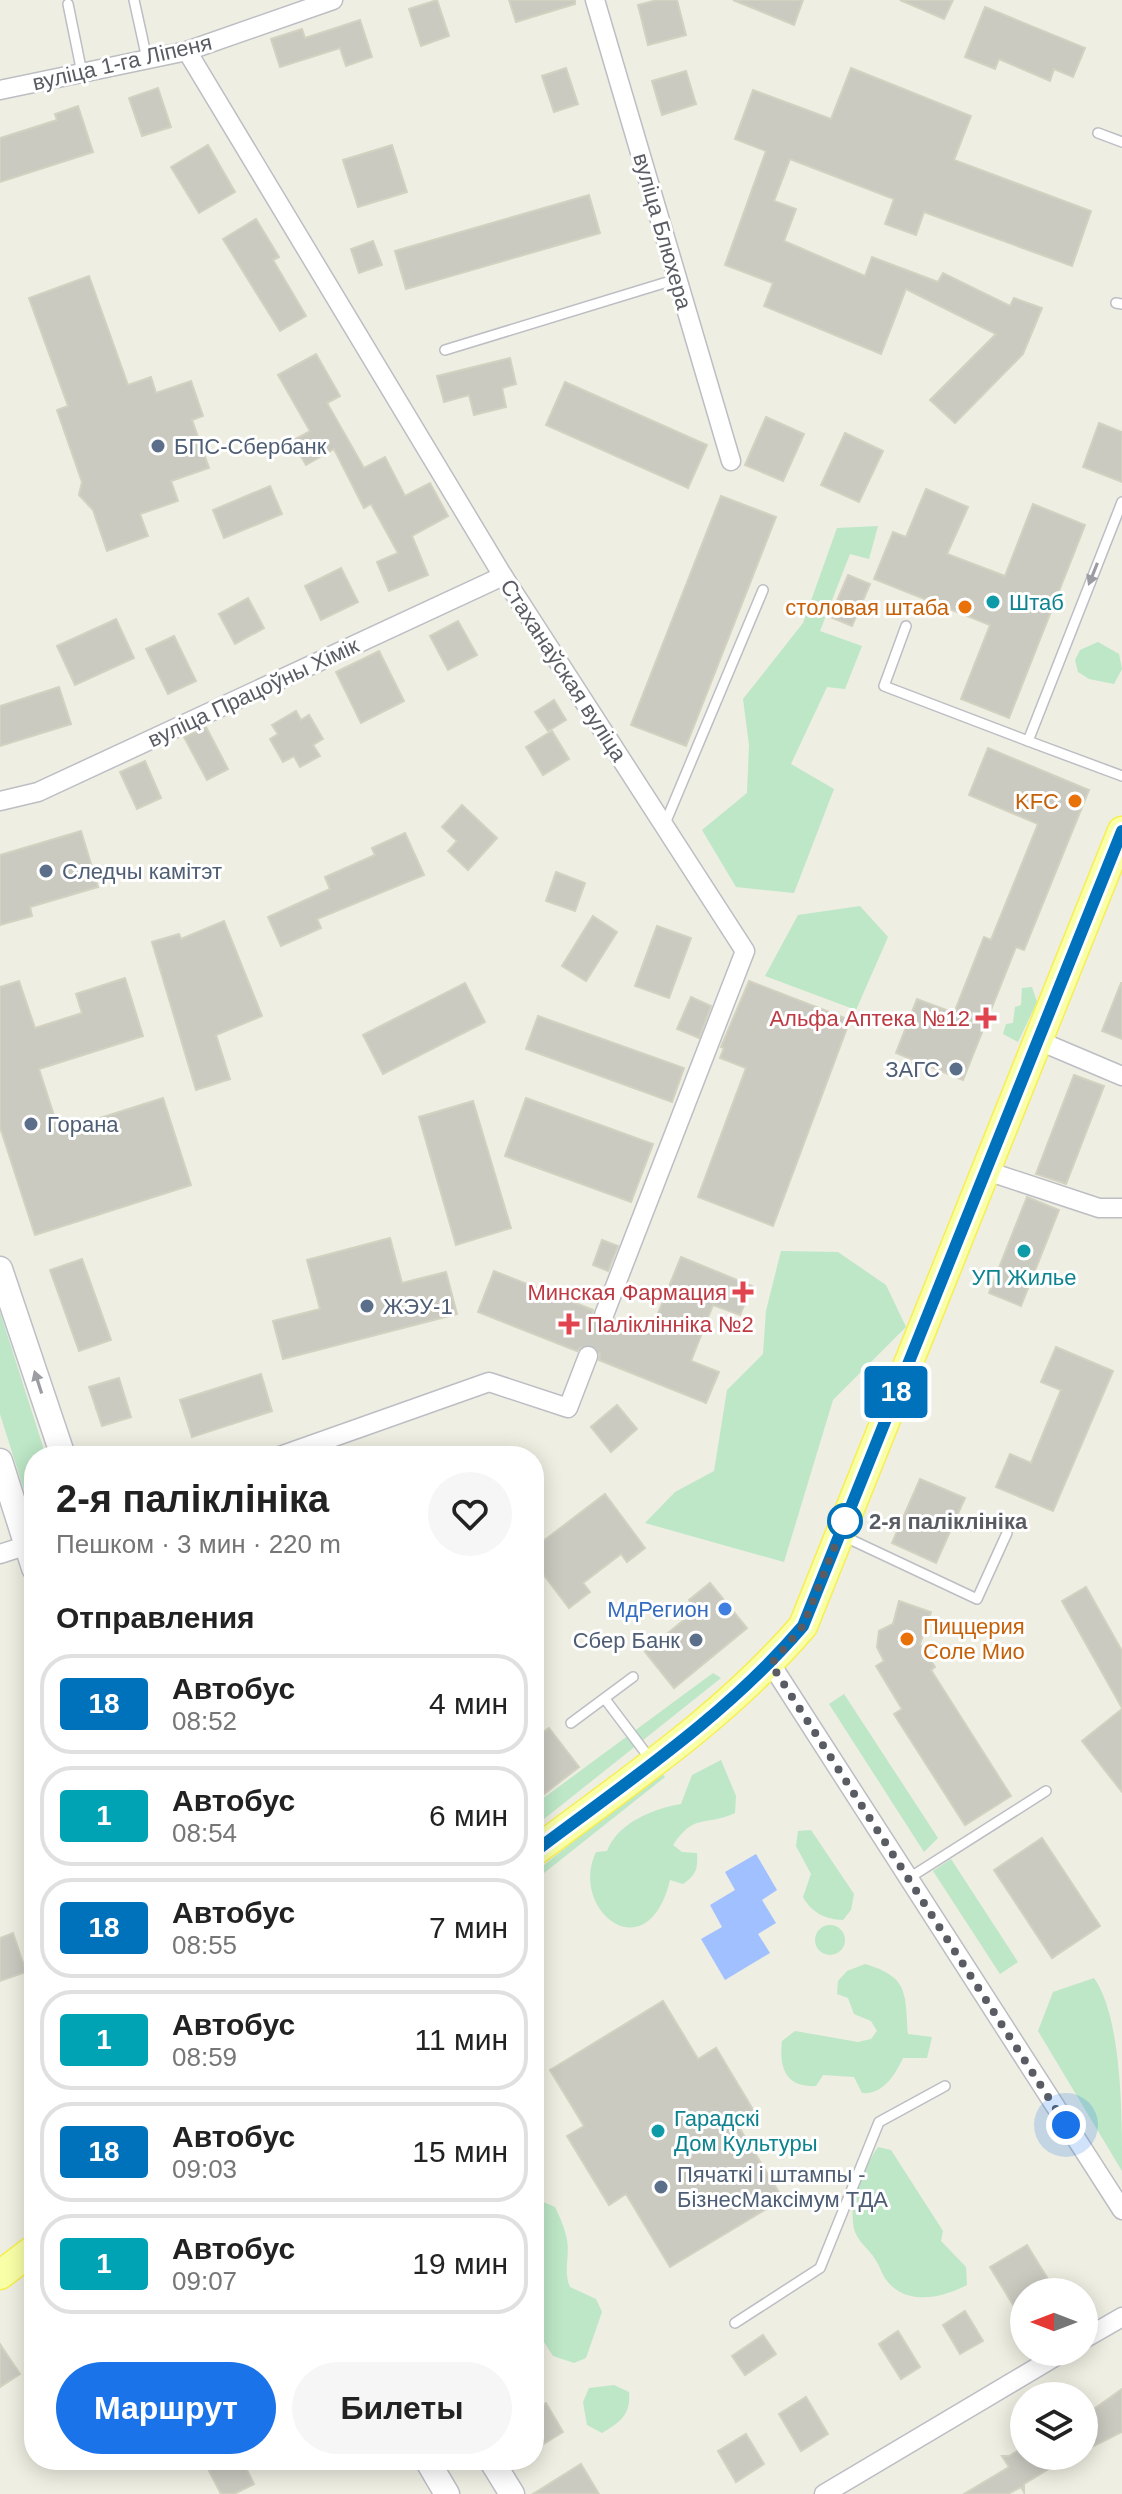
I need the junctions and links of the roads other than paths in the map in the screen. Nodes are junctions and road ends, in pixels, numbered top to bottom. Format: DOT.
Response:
graph roads {
  1 [pos="134,0"];
  2 [pos="333,0"];
  3 [pos="595,0"];
  4 [pos="68,4"];
  5 [pos="187,51"];
  6 [pos="147,59"];
  7 [pos="82,73"];
  8 [pos="0,90"];
  9 [pos="1098,133"];
  10 [pos="1122,142"];
  11 [pos="677,279"];
  12 [pos="445,350"];
  13 [pos="731,461"];
  14 [pos="1122,502"];
  15 [pos="503,576"];
  16 [pos="763,590"];
  17 [pos="906,626"];
  18 [pos="1028,741"];
  19 [pos="1122,776"];
  20 [pos="0,801"];
  21 [pos="664,826"];
  22 [pos="1122,831"];
  23 [pos="1037,1040"];
  24 [pos="1122,1076"];
  25 [pos="984,1170"];
  26 [pos="1122,1208"];
  27 [pos="0,1269"];
  28 [pos="604,1315"];
  29 [pos="588,1356"];
  30 [pos="60,1446"];
  31 [pos="308,1446"];
  32 [pos="0,1461"];
  33 [pos="24,1531"];
  34 [pos="1007,1533"];
  35 [pos="840,1535"];
  36 [pos="24,1552"];
  37 [pos="0,1554"];
  38 [pos="771,1664"];
  39 [pos="633,1677"];
  40 [pos="605,1699"];
  41 [pos="571,1723"];
  42 [pos="653,1762"];
  43 [pos="1046,1791"];
  44 [pos="544,1844"];
  45 [pos="909,1878"];
  46 [pos="945,2086"];
  47 [pos="1122,2210"];
  48 [pos="24,2257"];
  49 [pos="0,2275"];
  50 [pos="1122,2317"];
  51 [pos="735,2323"];
  52 [pos="1098,2331"];
  53 [pos="1039,2366"];
  54 [pos="433,2470"];
  55 [pos="497,2470"];
  56 [pos="447,2494"];
  57 [pos="512,2494"];
  58 [pos="824,2494"];
  1 -- 6 [label="lane"];
  2 -- 5 [label="street, вуліца 1-га Ліпеня"];
  3 -- 11 [label="street, вуліца Блюхера"];
  4 -- 7 [label="lane"];
  5 -- 6 [label="street, вуліца 1-га Ліпеня"];
  5 -- 15 [label="street, Стаханаўская вуліца"];
  6 -- 7 [label="street, вуліца 1-га Ліпеня"];
  7 -- 8 [label="street, вуліца 1-га Ліпеня"];
  9 -- 10 [label="lane"];
  11 -- 12 [label="lane"];
  11 -- 13 [label="street, вуліца Блюхера"];
  14 -- 18 [label="lane, one-way"];
  15 -- 20 [label="street, вуліца Працоўны Хімік"];
  15 -- 21 [label="street, Стаханаўская вуліца"];
  16 -- 21 [label="lane"];
  17 -- 18 [label="lane"];
  18 -- 19 [label="lane"];
  21 -- 28 [label="street, Стаханаўская вуліца"];
  22 -- 23 [label="main road"];
  23 -- 24 [label="street"];
  23 -- 25 [label="main road"];
  25 -- 26 [label="street"];
  25 -- 35 [label="main road"];
  30 -- 27 [label="main road, one-way"];
  29 -- 31 [label="street"];
  32 -- 33 [label="main road"];
  34 -- 35 [label="lane"];
  35 -- 38 [label="main road"];
  36 -- 37 [label="street"];
  38 -- 42 [label="main road"];
  38 -- 45 [label="street"];
  39 -- 40 [label="lane"];
  40 -- 41 [label="lane"];
  40 -- 42 [label="lane"];
  42 -- 44 [label="main road"];
  43 -- 45 [label="lane"];
  45 -- 47 [label="street"];
  46 -- 51 [label="lane"];
  48 -- 49 [label="main road"];
  50 -- 52 [label="street"];
  53 -- 58 [label="street"];
  54 -- 56 [label="main road"];
  55 -- 57 [label="main road"];
}
